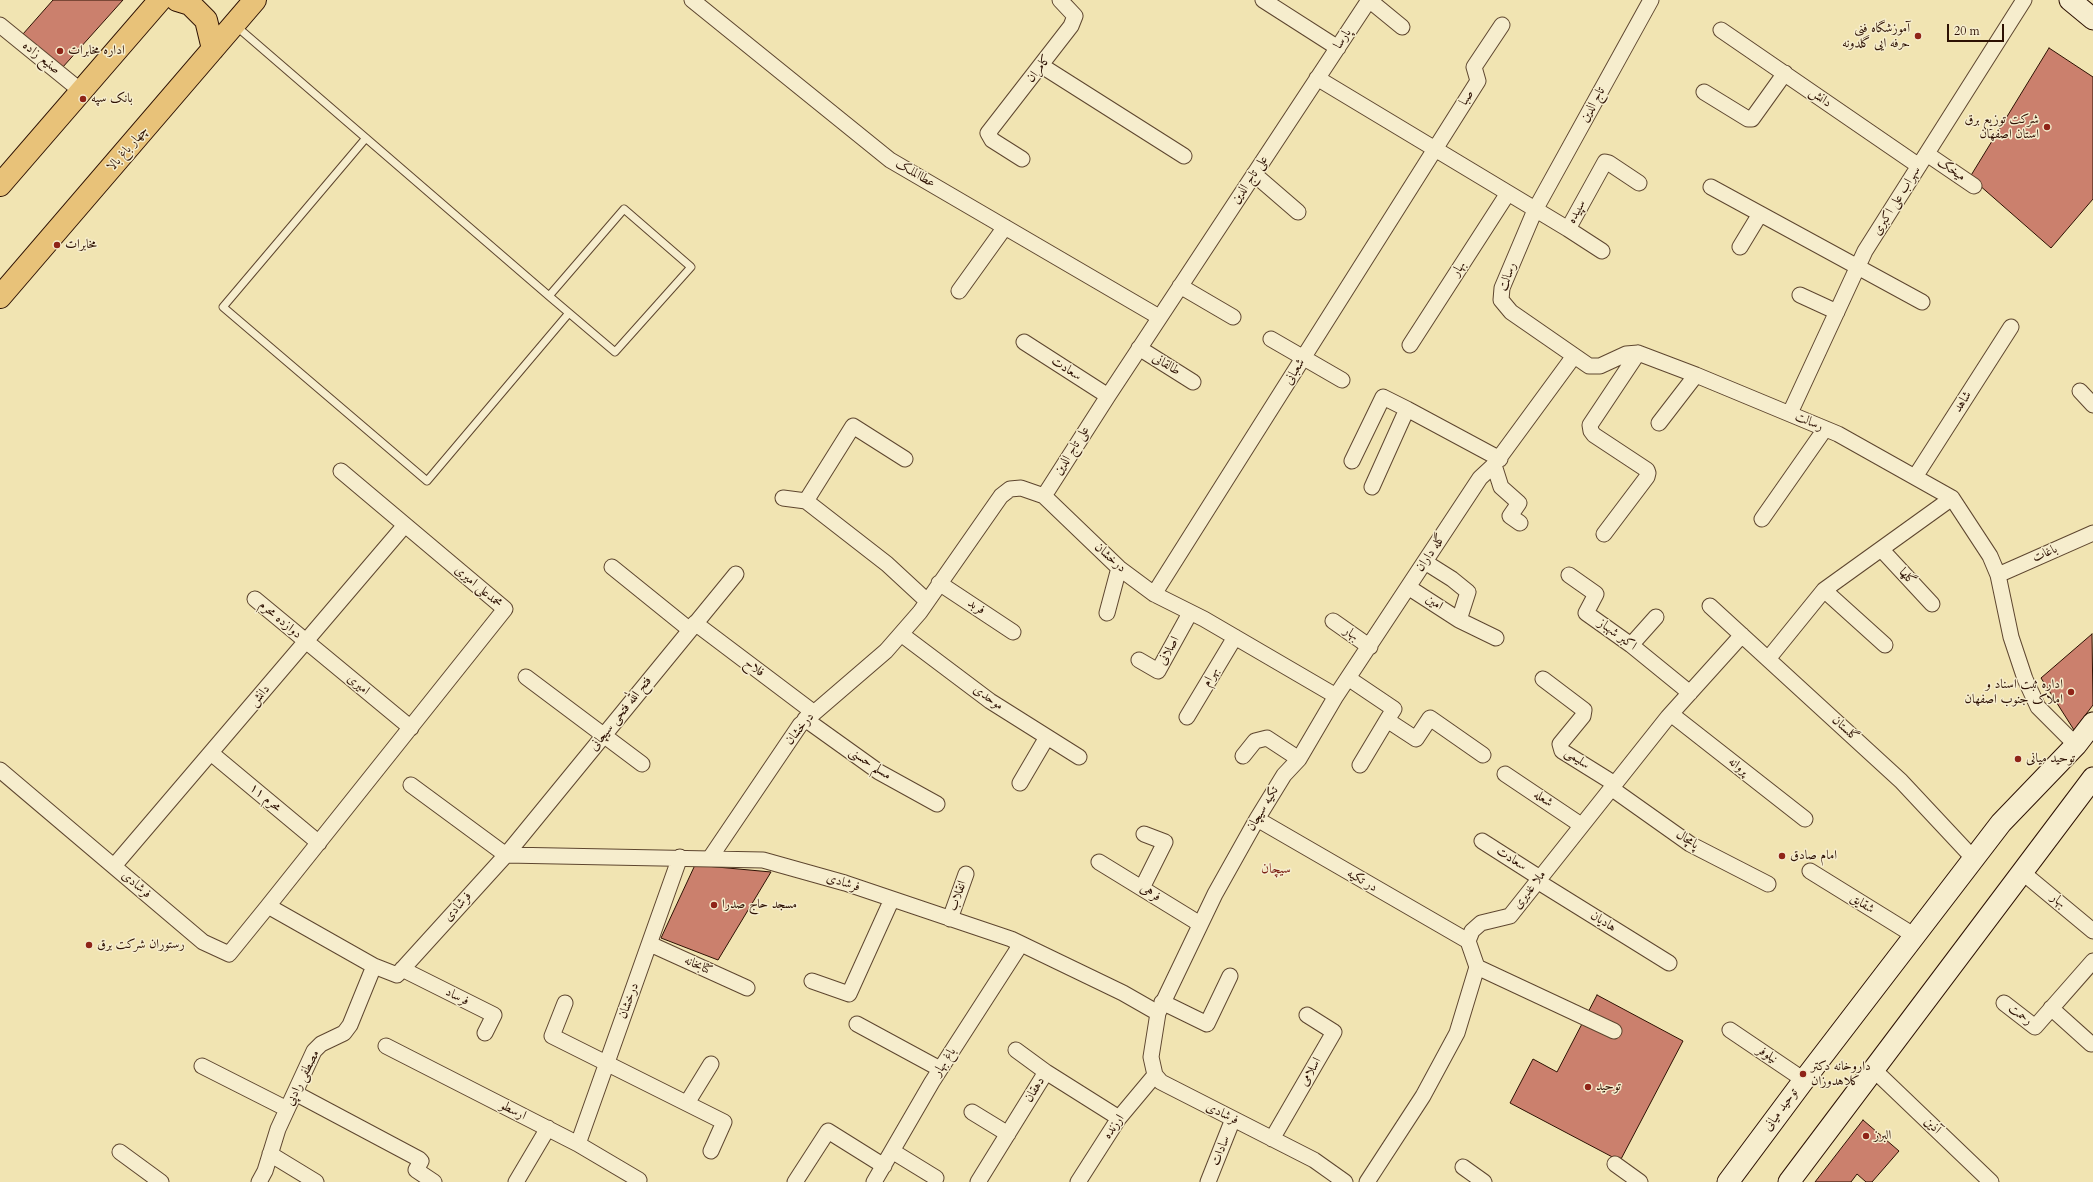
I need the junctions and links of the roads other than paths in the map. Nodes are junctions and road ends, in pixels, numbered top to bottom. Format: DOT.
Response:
graph roads {
  1 [pos="160,0"];
  2 [pos="177,0"];
  3 [pos="253,0"];
  4 [pos="692,0"];
  5 [pos="1060,0"];
  6 [pos="1263,0"];
  7 [pos="1369,0"];
  8 [pos="1651,0"];
  9 [pos="2024,0"];
  10 [pos="2070,0"];
  11 [pos="2093,19"];
  12 [pos="0,25"];
  13 [pos="234,25"];
  14 [pos="1502,25"];
  15 [pos="1402,27"];
  16 [pos="1721,30"];
  17 [pos="1338,48"];
  18 [pos="213,49"];
  19 [pos="1042,66"];
  20 [pos="1785,73"];
  21 [pos="1318,78"];
  22 [pos="81,91"];
  23 [pos="1704,92"];
  24 [pos="366,138"];
  25 [pos="1436,150"];
  26 [pos="1184,156"];
  27 [pos="1022,159"];
  28 [pos="1923,160"];
  29 [pos="1254,174"];
  30 [pos="1639,183"];
  31 [pos="0,185"];
  32 [pos="1974,186"];
  33 [pos="1711,187"];
  34 [pos="1508,194"];
  35 [pos="1535,210"];
  36 [pos="1298,212"];
  37 [pos="1760,214"];
  38 [pos="1005,227"];
  39 [pos="1568,229"];
  40 [pos="1740,247"];
  41 [pos="1602,251"];
  42 [pos="1858,267"];
  43 [pos="1180,286"];
  44 [pos="959,291"];
  45 [pos="1800,295"];
  46 [pos="549,296"];
  47 [pos="0,297"];
  48 [pos="1922,302"];
  49 [pos="1837,312"];
  50 [pos="569,313"];
  51 [pos="1233,316"];
  52 [pos="1159,317"];
  53 [pos="2011,327"];
  54 [pos="1271,339"];
  55 [pos="1024,342"];
  56 [pos="1410,345"];
  57 [pos="1139,348"];
  58 [pos="1638,353"];
  59 [pos="1574,356"];
  60 [pos="1304,358"];
  61 [pos="1696,375"];
  62 [pos="1342,380"];
  63 [pos="1193,382"];
  64 [pos="2080,391"];
  65 [pos="1108,396"];
  66 [pos="2093,405"];
  67 [pos="1407,410"];
  68 [pos="1790,413"];
  69 [pos="1659,423"];
  70 [pos="1825,429"];
  71 [pos="905,459"];
  72 [pos="1352,461"];
  73 [pos="1497,462"];
  74 [pos="341,471"];
  75 [pos="1915,477"];
  76 [pos="1372,487"];
  77 [pos="1044,496"];
  78 [pos="783,498"];
  79 [pos="1952,498"];
  80 [pos="806,501"];
  81 [pos="1762,519"];
  82 [pos="1520,523"];
  83 [pos="405,525"];
  84 [pos="2093,533"];
  85 [pos="1604,534"];
  86 [pos="1881,549"];
  87 [pos="1425,562"];
  88 [pos="612,567"];
  89 [pos="1119,568"];
  90 [pos="736,574"];
  91 [pos="1568,575"];
  92 [pos="1998,575"];
  93 [pos="939,583"];
  94 [pos="1408,586"];
  95 [pos="1824,590"];
  96 [pos="1154,594"];
  97 [pos="255,599"];
  98 [pos="927,601"];
  99 [pos="1932,604"];
  100 [pos="1710,606"];
  101 [pos="1190,612"];
  102 [pos="1107,613"];
  103 [pos="1656,617"];
  104 [pos="1459,620"];
  105 [pos="1333,621"];
  106 [pos="693,627"];
  107 [pos="1013,632"];
  108 [pos="900,634"];
  109 [pos="1742,635"];
  110 [pos="1235,637"];
  111 [pos="1496,638"];
  112 [pos="306,642"];
  113 [pos="1632,645"];
  114 [pos="1885,645"];
  115 [pos="1370,647"];
  116 [pos="1768,659"];
  117 [pos="1139,660"];
  118 [pos="526,677"];
  119 [pos="1348,678"];
  120 [pos="1543,679"];
  121 [pos="1690,693"];
  122 [pos="1336,696"];
  123 [pos="1671,714"];
  124 [pos="809,716"];
  125 [pos="1188,718"];
  126 [pos="1387,720"];
  127 [pos="2093,723"];
  128 [pos="411,728"];
  129 [pos="603,736"];
  130 [pos="1047,737"];
  131 [pos="2076,745"];
  132 [pos="211,753"];
  133 [pos="1483,755"];
  134 [pos="1243,756"];
  135 [pos="1079,757"];
  136 [pos="1299,759"];
  137 [pos="386,760"];
  138 [pos="642,764"];
  139 [pos="1360,765"];
  140 [pos="0,770"];
  141 [pos="1505,774"];
  142 [pos="2093,778"];
  143 [pos="1020,783"];
  144 [pos="411,785"];
  145 [pos="1613,786"];
  146 [pos="937,804"];
  147 [pos="1257,819"];
  148 [pos="1805,819"];
  149 [pos="1581,825"];
  150 [pos="1144,834"];
  151 [pos="1482,841"];
  152 [pos="319,843"];
  153 [pos="506,854"];
  154 [pos="680,857"];
  155 [pos="710,858"];
  156 [pos="1974,859"];
  157 [pos="1099,862"];
  158 [pos="114,866"];
  159 [pos="1810,871"];
  160 [pos="2022,872"];
  161 [pos="966,874"];
  162 [pos="1538,880"];
  163 [pos="1768,884"];
  164 [pos="1142,888"];
  165 [pos="892,899"];
  166 [pos="268,906"];
  167 [pos="950,919"];
  168 [pos="1200,924"];
  169 [pos="2093,931"];
  170 [pos="1915,936"];
  171 [pos="1468,941"];
  172 [pos="650,944"];
  173 [pos="1021,944"];
  174 [pos="2093,961"];
  175 [pos="1669,963"];
  176 [pos="374,966"];
  177 [pos="1477,967"];
  178 [pos="402,970"];
  179 [pos="1230,976"];
  180 [pos="812,981"];
  181 [pos="747,988"];
  182 [pos="565,1003"];
  183 [pos="2004,1003"];
  184 [pos="1160,1008"];
  185 [pos="2052,1008"];
  186 [pos="1307,1015"];
  187 [pos="857,1024"];
  188 [pos="1730,1030"];
  189 [pos="1614,1031"];
  190 [pos="485,1033"];
  191 [pos="2091,1044"];
  192 [pos="386,1046"];
  193 [pos="1016,1050"];
  194 [pos="607,1062"];
  195 [pos="711,1064"];
  196 [pos="202,1066"];
  197 [pos="940,1069"];
  198 [pos="1873,1070"];
  199 [pos="1046,1072"];
  200 [pos="1155,1075"];
  201 [pos="1804,1080"];
  202 [pos="295,1093"];
  203 [pos="687,1103"];
  204 [pos="288,1109"];
  205 [pos="972,1112"];
  206 [pos="1119,1118"];
  207 [pos="1233,1119"];
  208 [pos="548,1128"];
  209 [pos="1008,1134"];
  210 [pos="1272,1139"];
  211 [pos="578,1144"];
  212 [pos="711,1151"];
  213 [pos="892,1151"];
  214 [pos="120,1152"];
  215 [pos="270,1154"];
  216 [pos="1615,1164"];
  217 [pos="884,1166"];
  218 [pos="1463,1168"];
  219 [pos="936,1178"];
  220 [pos="638,1181"];
  221 [pos="161,1182"];
  222 [pos="259,1182"];
  223 [pos="316,1182"];
  224 [pos="434,1182"];
  225 [pos="516,1182"];
  226 [pos="795,1182"];
  227 [pos="874,1182"];
  228 [pos="978,1182"];
  229 [pos="1078,1182"];
  230 [pos="1208,1182"];
  231 [pos="1345,1182"];
  232 [pos="1367,1182"];
  233 [pos="1484,1182"];
  234 [pos="1640,1182"];
  235 [pos="1728,1182"];
  236 [pos="1789,1182"];
  237 [pos="1991,1182"];
  1 -- 22 [label="main road"];
  2 -- 18 [label="main road"];
  3 -- 13 [label="main road, چهار باغ بالا"];
  4 -- 38 [label="street, عطاالملک"];
  5 -- 19 [label="street, کامران"];
  6 -- 17 [label="street"];
  7 -- 15 [label="street"];
  7 -- 17 [label="street, پارسا"];
  8 -- 35 [label="street, تاج الدین"];
  9 -- 28 [label="street, سهراب علی اکبری"];
  10 -- 11 [label="main road"];
  12 -- 22 [label="street, صنیع زاده"];
  13 -- 18 [label="main road, چهار باغ بالا"];
  13 -- 24 [label="lane"];
  14 -- 25 [label="street, صبا"];
  16 -- 20 [label="street, دانش"];
  17 -- 21 [label="street, پارسا"];
  18 -- 47 [label="main road, چهار باغ بالا"];
  19 -- 26 [label="street"];
  19 -- 27 [label="street, کامران"];
  20 -- 23 [label="street"];
  20 -- 28 [label="street, دانش"];
  21 -- 25 [label="street"];
  21 -- 29 [label="street, علی تاج الدین"];
  22 -- 31 [label="main road"];
  24 -- 46 [label="lane"];
  24 -- 50 [label="lane"];
  25 -- 34 [label="street"];
  25 -- 60 [label="street, شعبانی"];
  28 -- 32 [label="street, میخک"];
  28 -- 42 [label="street, سهراب علی اکبری"];
  29 -- 36 [label="street"];
  29 -- 43 [label="street, علی تاج الدین"];
  30 -- 39 [label="street, سپیده"];
  33 -- 37 [label="street"];
  34 -- 35 [label="street"];
  34 -- 56 [label="street, بهار"];
  35 -- 39 [label="street, سپیده"];
  35 -- 59 [label="street, رسالت"];
  37 -- 40 [label="street"];
  37 -- 42 [label="street"];
  38 -- 44 [label="street"];
  38 -- 52 [label="street, عطاالملک"];
  39 -- 41 [label="street"];
  42 -- 48 [label="street"];
  42 -- 49 [label="street, سهراب علی اکبری"];
  43 -- 51 [label="street"];
  43 -- 52 [label="street, علی تاج الدین"];
  45 -- 49 [label="street"];
  46 -- 50 [label="lane"];
  46 -- 50 [label="lane"];
  49 -- 68 [label="street, سهراب علی اکبری"];
  52 -- 57 [label="street, علی تاج الدین"];
  53 -- 75 [label="street, شاهد"];
  54 -- 60 [label="street"];
  55 -- 65 [label="street, سعادت"];
  57 -- 63 [label="street, طالقانی"];
  57 -- 65 [label="street, علی تاج الدین"];
  58 -- 59 [label="street, رسالت"];
  58 -- 61 [label="street, رسالت"];
  58 -- 85 [label="street"];
  59 -- 73 [label="street, گله داران"];
  60 -- 62 [label="street"];
  60 -- 96 [label="street, شعبانی"];
  61 -- 68 [label="street, رسالت"];
  61 -- 69 [label="street"];
  64 -- 66 [label="street"];
  65 -- 77 [label="street, علی تاج الدین"];
  67 -- 72 [label="street"];
  67 -- 73 [label="street"];
  67 -- 76 [label="street"];
  68 -- 70 [label="street, رسالت"];
  70 -- 75 [label="street, رسالت"];
  70 -- 81 [label="street"];
  71 -- 80 [label="street"];
  73 -- 82 [label="street"];
  73 -- 87 [label="street, گله داران"];
  74 -- 83 [label="street, محمدعلی امیری"];
  75 -- 79 [label="street, رسالت"];
  77 -- 89 [label="street, درخشان"];
  77 -- 93 [label="street, درخشان"];
  78 -- 80 [label="street"];
  79 -- 86 [label="street"];
  79 -- 92 [label="street, رسالت"];
  80 -- 98 [label="street"];
  83 -- 112 [label="street, دانش"];
  83 -- 128 [label="street, محمدعلی امیری"];
  84 -- 92 [label="street, باغات"];
  86 -- 95 [label="street"];
  86 -- 99 [label="street, گلها"];
  87 -- 94 [label="street, گله داران"];
  87 -- 104 [label="street"];
  88 -- 106 [label="street, فلاح"];
  89 -- 96 [label="street, درخشان"];
  89 -- 102 [label="street"];
  90 -- 106 [label="street, فتح الله فتحی سیچانی"];
  91 -- 113 [label="street, اکبر شهباز"];
  92 -- 131 [label="street, رسالت"];
  93 -- 98 [label="street, درخشان"];
  93 -- 107 [label="street, فربد"];
  94 -- 104 [label="street, امین"];
  94 -- 115 [label="street, گله داران"];
  95 -- 114 [label="street"];
  95 -- 116 [label="street"];
  96 -- 101 [label="street, درخشان"];
  97 -- 112 [label="street, دوازده محرم"];
  98 -- 108 [label="street, درخشان"];
  100 -- 109 [label="street, گلستان"];
  101 -- 110 [label="street, درخشان"];
  101 -- 117 [label="street, اصلانی"];
  103 -- 113 [label="street"];
  104 -- 111 [label="street, امین"];
  105 -- 115 [label="street, بهار"];
  106 -- 124 [label="street, فلاح"];
  106 -- 129 [label="street, فتح الله فتحی سیچانی"];
  108 -- 124 [label="street, درخشان"];
  108 -- 130 [label="street, موحدی"];
  109 -- 116 [label="street, گلستان"];
  109 -- 121 [label="street, ملا غدیری"];
  110 -- 122 [label="street, درخشان"];
  110 -- 125 [label="street, بهرام"];
  112 -- 128 [label="street, امیری"];
  112 -- 132 [label="street, دانش"];
  113 -- 121 [label="street, اکبر شهباز"];
  115 -- 119 [label="street, گله داران"];
  116 -- 156 [label="street, گلستان"];
  118 -- 129 [label="street"];
  119 -- 122 [label="street, گله داران"];
  119 -- 126 [label="street"];
  120 -- 145 [label="street, سلیمی"];
  121 -- 123 [label="street, ملا غدیری"];
  122 -- 136 [label="street, گله داران"];
  123 -- 145 [label="street, ملا غدیری"];
  123 -- 148 [label="street, پروانه"];
  124 -- 146 [label="street, مسلم حسنی"];
  124 -- 155 [label="street, درخشان"];
  126 -- 133 [label="street"];
  126 -- 139 [label="street"];
  127 -- 131 [label="main road, توحید میانی"];
  128 -- 137 [label="street, محمدعلی امیری"];
  129 -- 138 [label="street"];
  129 -- 153 [label="street, فتح الله فتحی سیچانی"];
  130 -- 135 [label="street, موحدی"];
  130 -- 143 [label="street"];
  131 -- 156 [label="main road, توحید میانی"];
  132 -- 152 [label="street, ۱۱ محرم"];
  132 -- 158 [label="street, دانش"];
  134 -- 136 [label="street"];
  136 -- 147 [label="street, تکیه سیچان"];
  137 -- 152 [label="street, فرشادی"];
  140 -- 158 [label="street, فرشادی"];
  141 -- 149 [label="street, شعله"];
  142 -- 160 [label="main road"];
  144 -- 153 [label="street"];
  145 -- 149 [label="street, ملا غدیری"];
  145 -- 163 [label="street, پامچال"];
  147 -- 168 [label="street, تکیه سیچان"];
  147 -- 171 [label="street, در تکیه"];
  149 -- 162 [label="street, ملا غدیری"];
  150 -- 164 [label="street"];
  151 -- 162 [label="street, سعادت"];
  152 -- 166 [label="street, فرشادی"];
  153 -- 154 [label="street, فرشادی"];
  153 -- 178 [label="street, فرشادی"];
  154 -- 155 [label="street, فرشادی"];
  154 -- 172 [label="street, درخشان"];
  155 -- 165 [label="street, فرشادی"];
  156 -- 170 [label="main road, توحید میانی"];
  157 -- 164 [label="street, فرهی"];
  158 -- 166 [label="street, فرشادی"];
  159 -- 170 [label="street, شقایق"];
  160 -- 169 [label="street, بهار"];
  160 -- 198 [label="main road"];
  161 -- 167 [label="street, انقلاب"];
  162 -- 171 [label="street, ملا غدیری"];
  162 -- 175 [label="street, هادیان"];
  164 -- 168 [label="street, فرهی"];
  165 -- 167 [label="street, فرشادی"];
  165 -- 180 [label="street"];
  166 -- 176 [label="street"];
  167 -- 173 [label="street, فرشادی"];
  168 -- 184 [label="street"];
  170 -- 201 [label="main road, توحید میانی"];
  171 -- 177 [label="street"];
  172 -- 181 [label="street, کتابخانه"];
  172 -- 194 [label="street, درخشان"];
  173 -- 184 [label="street, فرشادی"];
  173 -- 197 [label="street, باغ بهار"];
  174 -- 185 [label="street, رحمت"];
  176 -- 178 [label="street"];
  176 -- 202 [label="street, مصطفی رادپی"];
  177 -- 189 [label="street"];
  177 -- 232 [label="street"];
  178 -- 190 [label="street, فرساد"];
  179 -- 184 [label="street, فرشادی"];
  182 -- 194 [label="street"];
  183 -- 185 [label="street, رحمت"];
  184 -- 200 [label="street"];
  185 -- 191 [label="street, رحمت"];
  186 -- 210 [label="street, اسلامی"];
  187 -- 197 [label="street"];
  188 -- 201 [label="street, نیلوفر"];
  192 -- 208 [label="street, ارسطو"];
  193 -- 199 [label="street"];
  194 -- 203 [label="street"];
  194 -- 211 [label="street, درخشان"];
  195 -- 203 [label="street"];
  196 -- 204 [label="street"];
  197 -- 213 [label="street, باغ بهار"];
  198 -- 236 [label="main road"];
  198 -- 237 [label="street, آذین"];
  199 -- 206 [label="street, دهقان"];
  199 -- 209 [label="street, دهقان"];
  200 -- 206 [label="street, ارزنده"];
  200 -- 207 [label="street, فرشادی"];
  201 -- 235 [label="main road, توحید میانی"];
  202 -- 204 [label="street, مصطفی رادپی"];
  202 -- 224 [label="street"];
  203 -- 212 [label="street"];
  204 -- 215 [label="street, مصطفی رادپی"];
  205 -- 209 [label="street"];
  206 -- 229 [label="street, ارزنده"];
  207 -- 210 [label="street, فرشادی"];
  207 -- 230 [label="street, سادات"];
  208 -- 211 [label="street, ارسطو"];
  208 -- 225 [label="street"];
  209 -- 228 [label="street, دهقان"];
  210 -- 231 [label="street, فرشادی"];
  211 -- 220 [label="street, ارسطو"];
  213 -- 217 [label="street, باغ بهار"];
  213 -- 219 [label="street"];
  214 -- 221 [label="street"];
  215 -- 222 [label="street, مصطفی رادپی"];
  215 -- 223 [label="street"];
  216 -- 234 [label="street"];
  217 -- 226 [label="street"];
  217 -- 227 [label="street, باغ بهار"];
  218 -- 233 [label="street"];
}
